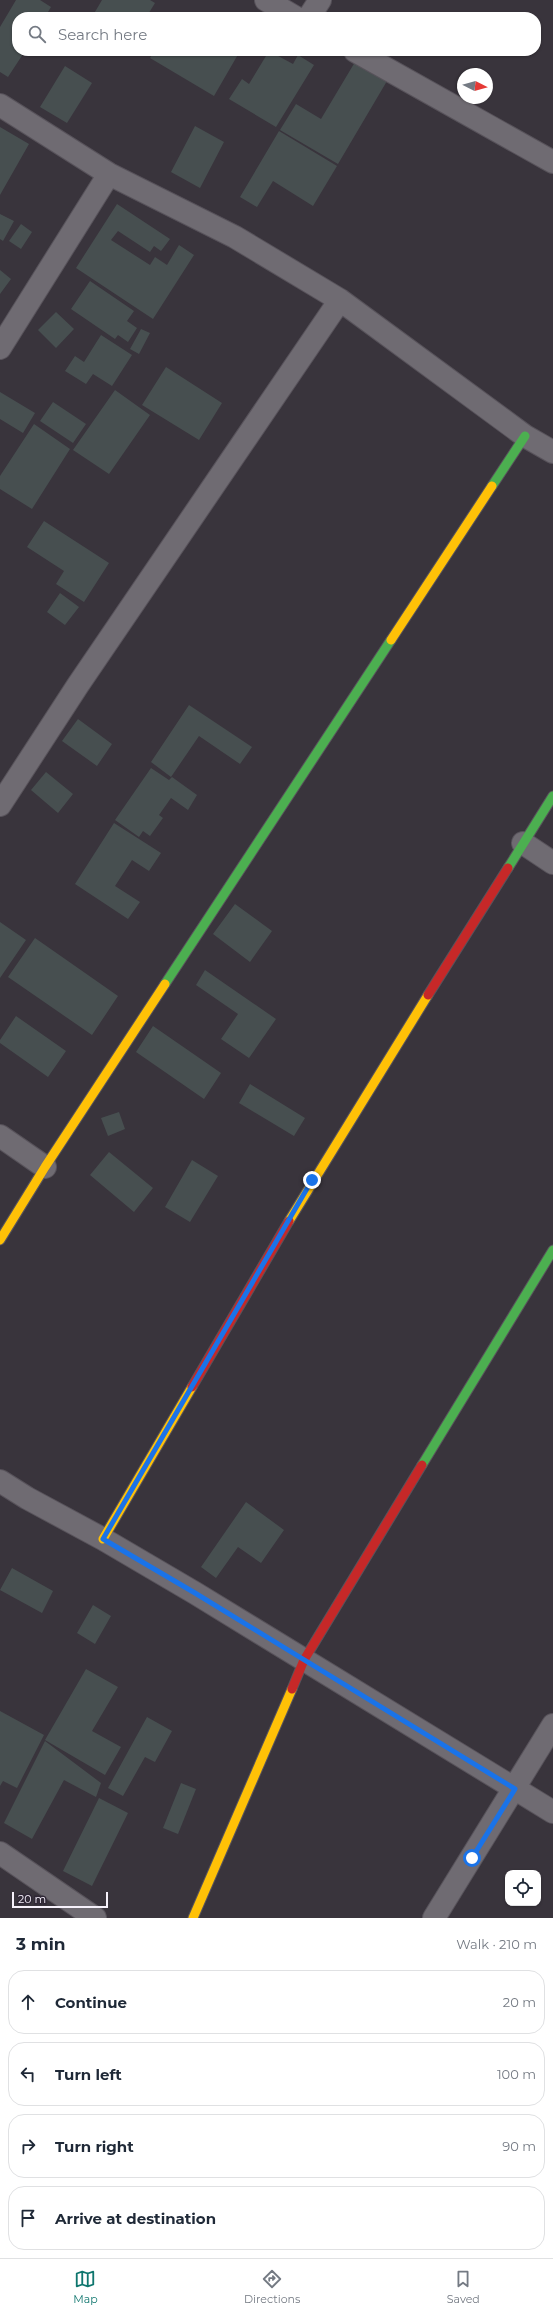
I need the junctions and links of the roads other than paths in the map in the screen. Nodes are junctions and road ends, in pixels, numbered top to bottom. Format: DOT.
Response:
graph roads {
  1 [pos="266,0"];
  2 [pos="320,0"];
  3 [pos="286,12"];
  4 [pos="312,12"];
  5 [pos="364,56"];
  6 [pos="0,105"];
  7 [pos="553,162"];
  8 [pos="109,174"];
  9 [pos="340,300"];
  10 [pos="0,348"];
  11 [pos="525,436"];
  12 [pos="553,452"];
  13 [pos="553,796"];
  14 [pos="0,805"];
  15 [pos="523,843"];
  16 [pos="553,863"];
  17 [pos="0,1136"];
  18 [pos="45,1167"];
  19 [pos="0,1240"];
  20 [pos="553,1250"];
  21 [pos="0,1481"];
  22 [pos="103,1539"];
  23 [pos="304,1660"];
  24 [pos="553,1725"];
  25 [pos="515,1789"];
  26 [pos="553,1812"];
  27 [pos="0,1853"];
  28 [pos="95,1918"];
  29 [pos="193,1918"];
  30 [pos="434,1918"];
  1 -- 3 [label="street"];
  2 -- 4 [label="street"];
  5 -- 7 [label="street"];
  6 -- 8 [label="street"];
  8 -- 9 [label="street"];
  8 -- 10 [label="street"];
  9 -- 11 [label="street"];
  9 -- 14 [label="street"];
  11 -- 12 [label="street"];
  11 -- 18 [label="street"];
  13 -- 15 [label="street"];
  15 -- 16 [label="street"];
  15 -- 22 [label="street"];
  17 -- 18 [label="street"];
  18 -- 19 [label="street"];
  20 -- 23 [label="street"];
  21 -- 22 [label="street"];
  22 -- 23 [label="street"];
  23 -- 25 [label="street"];
  23 -- 29 [label="street"];
  24 -- 25 [label="street"];
  25 -- 26 [label="street"];
  25 -- 30 [label="street"];
  27 -- 28 [label="street"];
}
